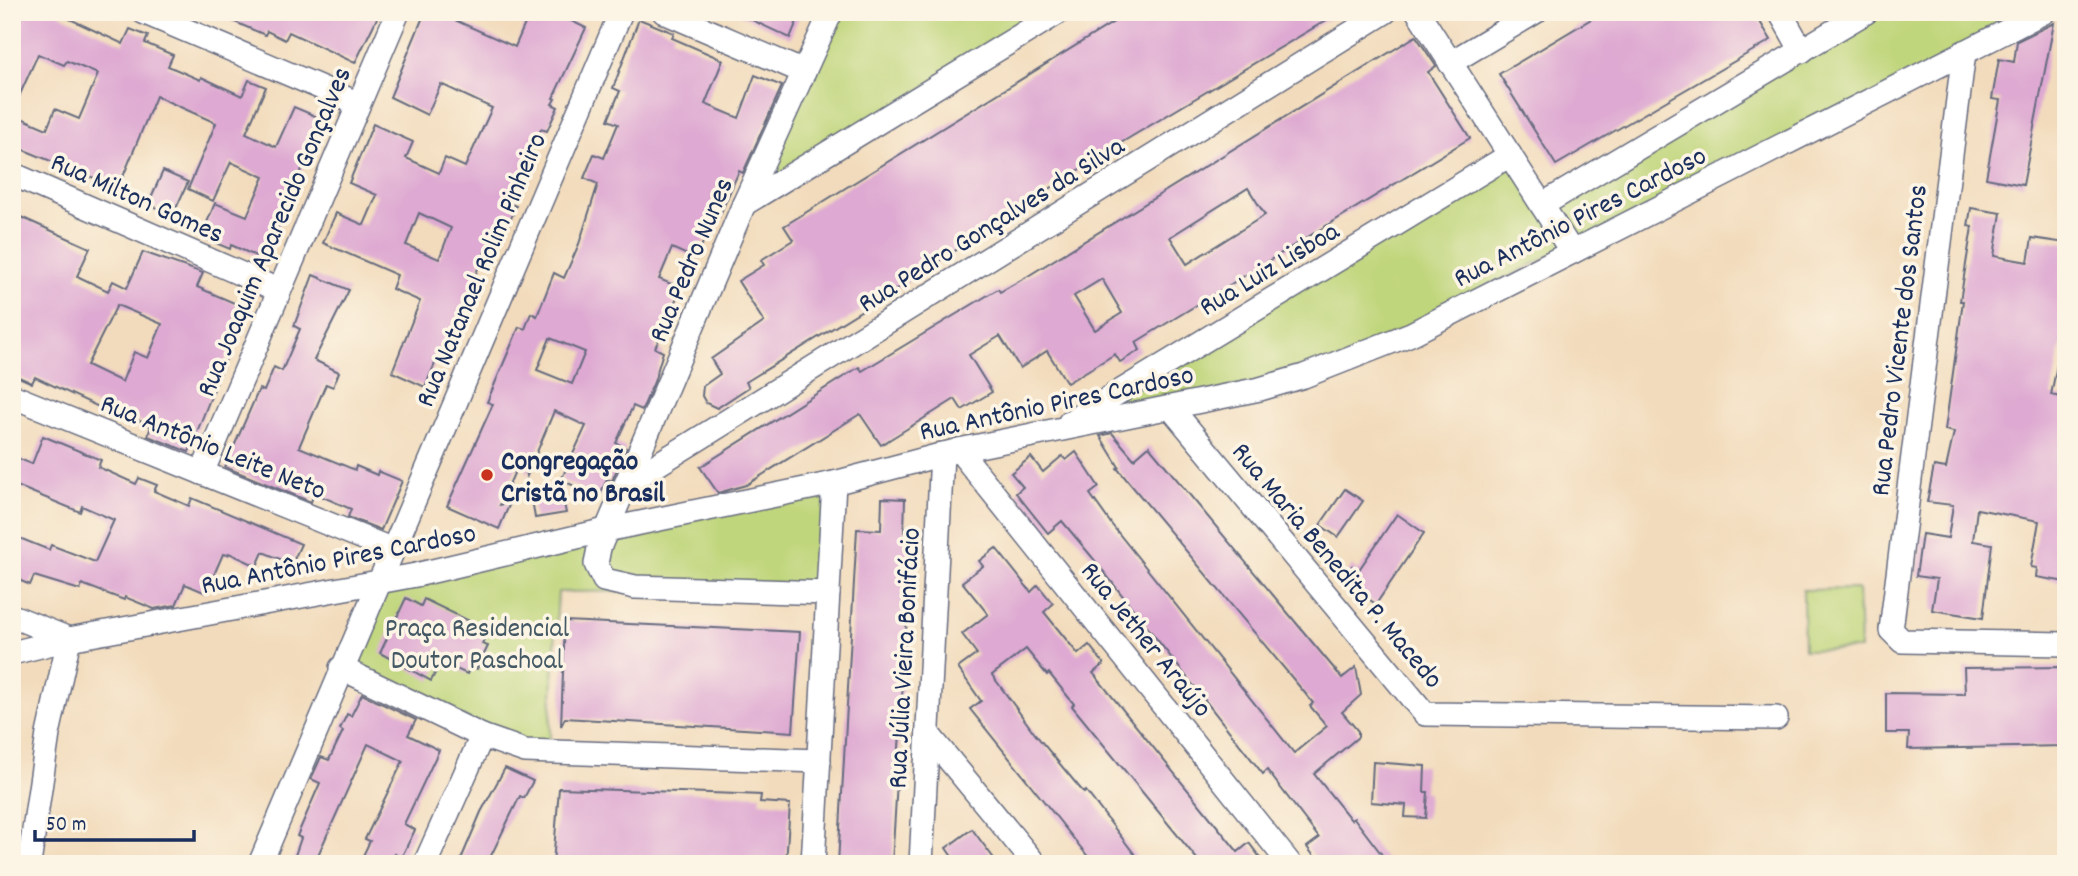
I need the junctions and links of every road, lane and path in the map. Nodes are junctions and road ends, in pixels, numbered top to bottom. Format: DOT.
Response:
graph roads {
  1 [pos="143,12"];
  2 [pos="397,12"];
  3 [pos="621,12"];
  4 [pos="664,12"];
  5 [pos="831,12"];
  6 [pos="1059,12"];
  7 [pos="1385,12"];
  8 [pos="1418,12"];
  9 [pos="1535,12"];
  10 [pos="1780,12"];
  11 [pos="1866,12"];
  12 [pos="2044,12"];
  13 [pos="1802,51"];
  14 [pos="1964,52"];
  15 [pos="1450,63"];
  16 [pos="804,72"];
  17 [pos="357,103"];
  18 [pos="1510,155"];
  19 [pos="12,174"];
  20 [pos="744,204"];
  21 [pos="1542,205"];
  22 [pos="1573,252"];
  23 [pos="278,290"];
  24 [pos="12,396"];
  25 [pos="1171,408"];
  26 [pos="1057,430"];
  27 [pos="951,452"];
  28 [pos="202,473"];
  29 [pos="834,483"];
  30 [pos="625,484"];
  31 [pos="606,530"];
  32 [pos="393,550"];
  33 [pos="379,582"];
  34 [pos="828,593"];
  35 [pos="12,616"];
  36 [pos="69,639"];
  37 [pos="2066,644"];
  38 [pos="12,653"];
  39 [pos="341,668"];
  40 [pos="1776,718"];
  41 [pos="928,734"];
  42 [pos="482,736"];
  43 [pos="819,761"];
  44 [pos="29,864"];
  45 [pos="260,864"];
  46 [pos="425,864"];
  47 [pos="813,864"];
  48 [pos="921,864"];
  49 [pos="1035,864"];
  50 [pos="1290,864"];
  1 -- 17 [label="street"];
  2 -- 17 [label="street, Rua Joaquim Aparecido Gonçalves"];
  3 -- 32 [label="street, Rua Natanael Rolim Pinheiro"];
  4 -- 16 [label="street"];
  5 -- 16 [label="street, Rua Pedro Nunes"];
  6 -- 20 [label="street"];
  7 -- 30 [label="street, Rua Pedro Gonçalves da Silva"];
  8 -- 15 [label="street"];
  9 -- 15 [label="street"];
  10 -- 13 [label="street"];
  11 -- 13 [label="street"];
  12 -- 14 [label="street, Rua Antônio Pires Cardoso"];
  13 -- 21 [label="street"];
  14 -- 22 [label="street, Rua Antônio Pires Cardoso"];
  14 -- 37 [label="street, Rua Pedro Vicente dos Santos"];
  15 -- 18 [label="street"];
  16 -- 20 [label="street, Rua Pedro Nunes"];
  17 -- 23 [label="street, Rua Joaquim Aparecido Gonçalves"];
  18 -- 21 [label="street"];
  18 -- 26 [label="street, Rua Luiz Lisboa"];
  19 -- 23 [label="street, Rua Milton Gomes"];
  20 -- 30 [label="street, Rua Pedro Nunes"];
  21 -- 22 [label="street"];
  22 -- 25 [label="street, Rua Antônio Pires Cardoso"];
  23 -- 28 [label="street, Rua Joaquim Aparecido Gonçalves"];
  24 -- 28 [label="street, Rua Antônio Leite Neto"];
  25 -- 26 [label="street, Rua Antônio Pires Cardoso"];
  25 -- 40 [label="street, Rua Maria Benedita P. Macedo"];
  26 -- 27 [label="street, Rua Antônio Pires Cardoso"];
  27 -- 29 [label="street, Rua Antônio Pires Cardoso"];
  27 -- 41 [label="street, Rua Júlia Vieira Bonifácio"];
  27 -- 50 [label="street, Rua Jether Araújo"];
  28 -- 32 [label="street, Rua Antônio Leite Neto"];
  29 -- 31 [label="street, Rua Antônio Pires Cardoso"];
  29 -- 34 [label="street"];
  30 -- 31 [label="street, Rua Pedro Nunes"];
  31 -- 33 [label="street, Rua Antônio Pires Cardoso"];
  31 -- 34 [label="street, Rua Pedro Nunes"];
  32 -- 33 [label="street, Rua Natanael Rolim Pinheiro"];
  33 -- 36 [label="street, Rua Antônio Pires Cardoso"];
  33 -- 39 [label="street, Rua Natanael Rolim Pinheiro"];
  34 -- 43 [label="street"];
  35 -- 36 [label="street"];
  36 -- 38 [label="street, Rua Antônio Pires Cardoso"];
  36 -- 44 [label="street"];
  39 -- 42 [label="street"];
  39 -- 45 [label="street, Rua Natanael Rolim Pinheiro"];
  41 -- 48 [label="street, Rua Júlia Vieira Bonifácio"];
  41 -- 49 [label="street"];
  42 -- 43 [label="street"];
  42 -- 46 [label="street"];
  43 -- 47 [label="street"];
}
